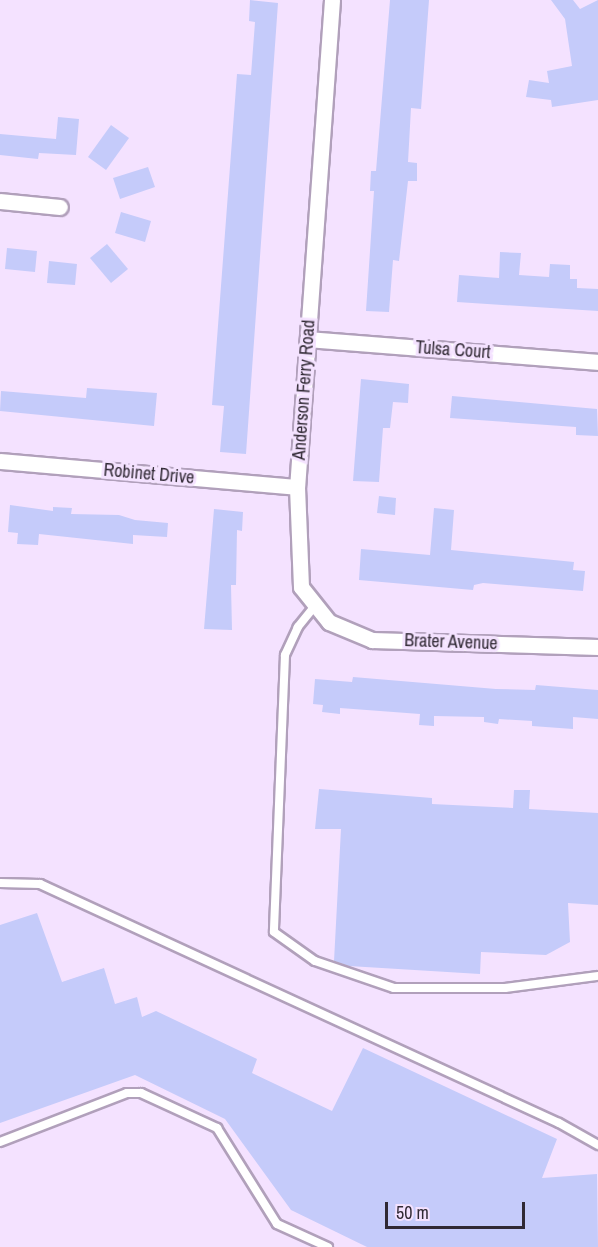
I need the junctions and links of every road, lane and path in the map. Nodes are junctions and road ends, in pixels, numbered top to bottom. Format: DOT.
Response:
graph roads {
  1 [pos="332,0"];
  2 [pos="0,201"];
  3 [pos="60,207"];
  4 [pos="308,339"];
  5 [pos="598,362"];
  6 [pos="0,461"];
  7 [pos="297,487"];
  8 [pos="314,608"];
  9 [pos="598,647"];
  10 [pos="0,884"];
  11 [pos="598,976"];
  12 [pos="0,1142"];
  13 [pos="598,1145"];
  14 [pos="328,1247"];
  1 -- 4 [label="street, Anderson Ferry Road"];
  2 -- 3 [label="street"];
  4 -- 5 [label="street, Tulsa Court"];
  4 -- 7 [label="street, Anderson Ferry Road"];
  6 -- 7 [label="street, Robinet Drive"];
  7 -- 8 [label="street, Anderson Ferry Road"];
  8 -- 9 [label="street, Brater Avenue"];
  8 -- 11 [label="lane"];
  10 -- 13 [label="lane"];
  12 -- 14 [label="lane"];
}
